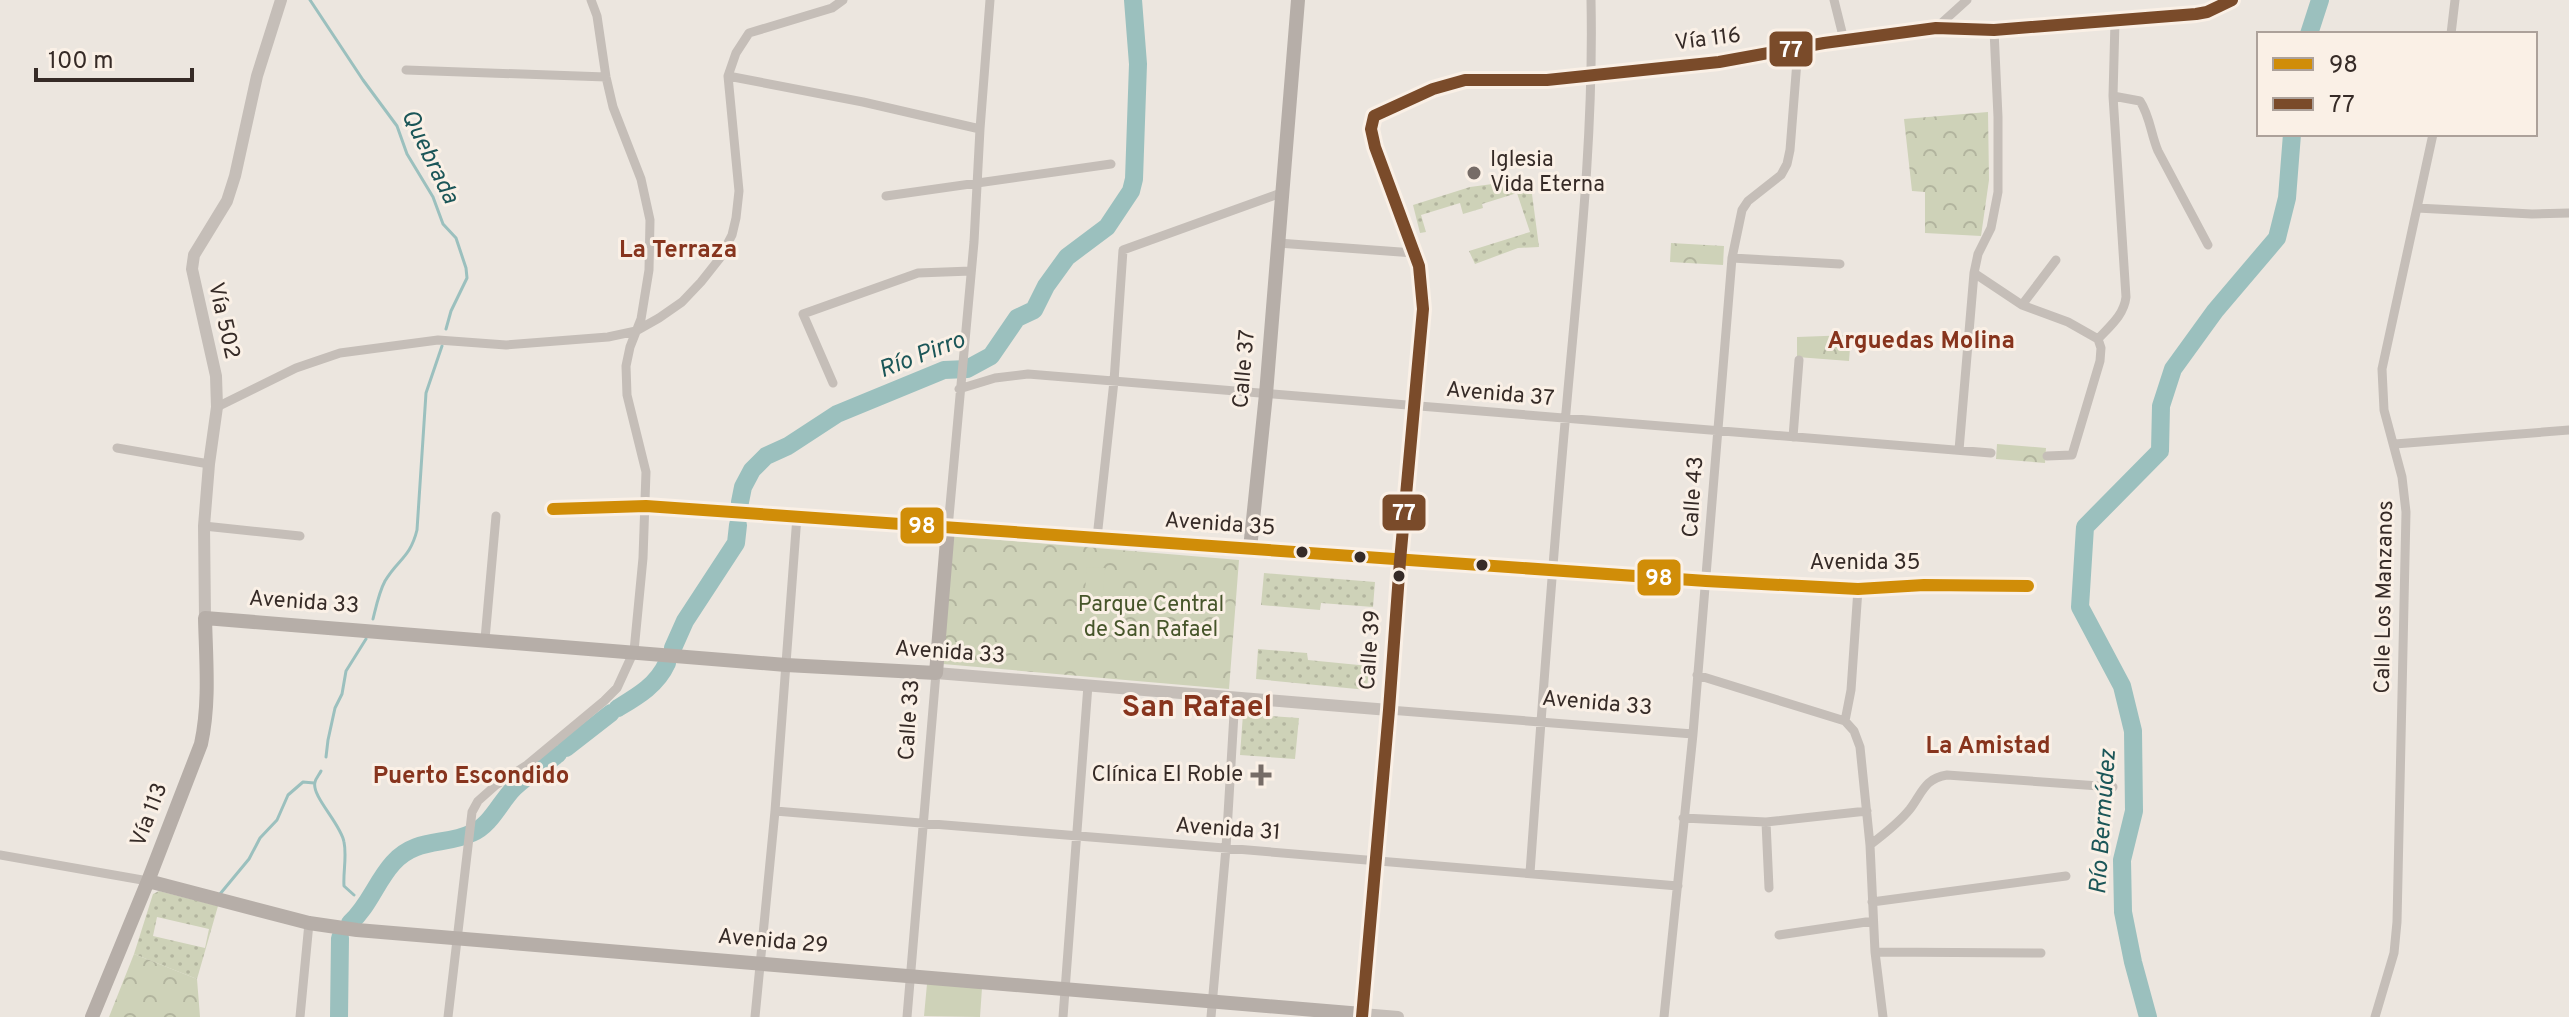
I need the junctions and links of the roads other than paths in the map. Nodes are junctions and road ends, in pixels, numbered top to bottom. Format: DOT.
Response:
graph roads {
  1 [pos="281,0"];
  2 [pos="591,0"];
  3 [pos="843,0"];
  4 [pos="990,0"];
  5 [pos="1298,0"];
  6 [pos="1591,0"];
  7 [pos="1834,0"];
  8 [pos="1967,0"];
  9 [pos="2232,0"];
  10 [pos="2455,0"];
  11 [pos="2115,21"];
  12 [pos="1936,28"];
  13 [pos="1994,30"];
  14 [pos="2451,32"];
  15 [pos="1844,40"];
  16 [pos="1801,48"];
  17 [pos="406,70"];
  18 [pos="1593,75"];
  19 [pos="728,76"];
  20 [pos="606,77"];
  21 [pos="2113,96"];
  22 [pos="1382,111"];
  23 [pos="980,129"];
  24 [pos="2433,136"];
  25 [pos="1111,164"];
  26 [pos="977,184"];
  27 [pos="1281,193"];
  28 [pos="886,196"];
  29 [pos="2417,208"];
  30 [pos="2569,213"];
  31 [pos="1278,243"];
  32 [pos="2208,245"];
  33 [pos="1414,253"];
  34 [pos="1732,258"];
  35 [pos="2056,260"];
  36 [pos="1840,264"];
  37 [pos="971,271"];
  38 [pos="1974,273"];
  39 [pos="2022,305"];
  40 [pos="636,331"];
  41 [pos="2098,339"];
  42 [pos="1799,360"];
  43 [pos="1114,381"];
  44 [pos="833,383"];
  45 [pos="959,389"];
  46 [pos="1266,394"];
  47 [pos="1416,406"];
  48 [pos="217,407"];
  49 [pos="1565,418"];
  50 [pos="2569,430"];
  51 [pos="1717,432"];
  52 [pos="1793,437"];
  53 [pos="2395,444"];
  54 [pos="117,448"];
  55 [pos="1959,450"];
  56 [pos="1991,453"];
  57 [pos="2047,456"];
  58 [pos="209,464"];
  59 [pos="646,506"];
  60 [pos="553,509"];
  61 [pos="496,516"];
  62 [pos="797,516"];
  63 [pos="204,526"];
  64 [pos="948,528"];
  65 [pos="300,536"];
  66 [pos="1097,538"];
  67 [pos="1250,549"];
  68 [pos="1400,561"];
  69 [pos="1552,570"];
  70 [pos="1706,581"];
  71 [pos="2028,586"];
  72 [pos="1858,589"];
  73 [pos="205,618"];
  74 [pos="485,639"];
  75 [pos="634,651"];
  76 [pos="786,665"];
  77 [pos="936,673"];
  78 [pos="1697,675"];
  79 [pos="1088,685"];
  80 [pos="1235,697"];
  81 [pos="1389,710"];
  82 [pos="1541,721"];
  83 [pos="1845,721"];
  84 [pos="1693,734"];
  85 [pos="2113,787"];
  86 [pos="775,811"];
  87 [pos="1867,811"];
  88 [pos="1683,818"];
  89 [pos="1766,822"];
  90 [pos="924,824"];
  91 [pos="1076,837"];
  92 [pos="1870,845"];
  93 [pos="1226,848"];
  94 [pos="0,855"];
  95 [pos="1377,859"];
  96 [pos="1530,873"];
  97 [pos="2066,876"];
  98 [pos="148,881"];
  99 [pos="1678,886"];
  100 [pos="1769,888"];
  101 [pos="1872,902"];
  102 [pos="1873,921"];
  103 [pos="309,923"];
  104 [pos="1779,935"];
  105 [pos="458,939"];
  106 [pos="1875,952"];
  107 [pos="2041,953"];
  108 [pos="761,963"];
  109 [pos="911,977"];
  110 [pos="1066,989"];
  111 [pos="1212,1010"];
  112 [pos="1362,1015"];
  113 [pos="92,1017"];
  114 [pos="300,1017"];
  115 [pos="448,1017"];
  116 [pos="755,1017"];
  117 [pos="907,1017"];
  118 [pos="1063,1017"];
  119 [pos="1398,1017"];
  120 [pos="1664,1017"];
  121 [pos="1883,1017"];
  122 [pos="2375,1017"];
  1 -- 48 [label="street, Vía 502"];
  2 -- 20 [label="street"];
  3 -- 19 [label="street"];
  4 -- 23 [label="street, Calle 33"];
  5 -- 27 [label="main road, Calle 37"];
  6 -- 18 [label="street"];
  7 -- 15 [label="street"];
  8 -- 12 [label="street"];
  9 -- 11 [label="main road, Vía 116"];
  10 -- 14 [label="street"];
  11 -- 13 [label="main road, Vía 116"];
  11 -- 21 [label="street"];
  12 -- 13 [label="main road, Vía 116"];
  12 -- 15 [label="main road, Vía 116"];
  13 -- 38 [label="street"];
  15 -- 16 [label="main road, Vía 116"];
  16 -- 18 [label="main road, Vía 116"];
  16 -- 34 [label="street, Calle 43"];
  17 -- 20 [label="street"];
  18 -- 22 [label="main road, Vía 116"];
  18 -- 49 [label="street"];
  19 -- 23 [label="street"];
  19 -- 40 [label="street"];
  20 -- 40 [label="street"];
  21 -- 32 [label="street"];
  21 -- 41 [label="street"];
  22 -- 33 [label="main road, Calle 39"];
  23 -- 26 [label="street, Calle 33"];
  24 -- 29 [label="street, Calle Los Manzanos"];
  25 -- 26 [label="street"];
  26 -- 28 [label="street"];
  26 -- 37 [label="street, Calle 33"];
  27 -- 31 [label="main road, Calle 37"];
  27 -- 43 [label="street"];
  29 -- 30 [label="street"];
  29 -- 53 [label="street, Calle Los Manzanos"];
  31 -- 33 [label="street"];
  31 -- 46 [label="main road, Calle 37"];
  33 -- 47 [label="main road, Calle 39"];
  34 -- 36 [label="street"];
  34 -- 51 [label="street, Calle 43"];
  35 -- 39 [label="street"];
  37 -- 44 [label="street"];
  37 -- 45 [label="street, Calle 33"];
  38 -- 39 [label="street"];
  38 -- 55 [label="street"];
  39 -- 41 [label="street"];
  40 -- 48 [label="street"];
  40 -- 59 [label="street"];
  41 -- 57 [label="street"];
  42 -- 52 [label="street"];
  43 -- 45 [label="street, Avenida 37"];
  43 -- 46 [label="street, Avenida 37"];
  43 -- 66 [label="street"];
  45 -- 64 [label="street, Calle 33"];
  46 -- 47 [label="street, Avenida 37"];
  46 -- 67 [label="main road, Calle 37"];
  47 -- 49 [label="street, Avenida 37"];
  47 -- 68 [label="main road, Calle 39"];
  48 -- 58 [label="street, Vía 502"];
  49 -- 51 [label="street, Avenida 37"];
  49 -- 69 [label="street"];
  50 -- 53 [label="street"];
  51 -- 52 [label="street, Avenida 37"];
  51 -- 70 [label="street, Calle 43"];
  52 -- 55 [label="street, Avenida 37"];
  53 -- 122 [label="street, Calle Los Manzanos"];
  54 -- 58 [label="street"];
  55 -- 56 [label="street, Avenida 37"];
  58 -- 63 [label="street, Vía 502"];
  59 -- 60 [label="street, Avenida 35"];
  59 -- 62 [label="street, Avenida 35"];
  59 -- 75 [label="street"];
  61 -- 74 [label="street"];
  62 -- 64 [label="street, Avenida 35"];
  62 -- 76 [label="street"];
  63 -- 65 [label="street"];
  63 -- 73 [label="street, Vía 502"];
  64 -- 66 [label="main road, Avenida 35"];
  64 -- 77 [label="main road, Calle 33"];
  66 -- 67 [label="main road, Avenida 35"];
  67 -- 68 [label="main road, Avenida 35"];
  68 -- 69 [label="street, Avenida 35"];
  68 -- 81 [label="main road, Calle 39"];
  69 -- 70 [label="street, Avenida 35"];
  69 -- 82 [label="street"];
  70 -- 72 [label="street, Avenida 35"];
  70 -- 78 [label="street, Calle 43"];
  71 -- 72 [label="street, Avenida 35"];
  72 -- 83 [label="street"];
  73 -- 74 [label="main road, Avenida 33"];
  73 -- 98 [label="main road, Vía 113"];
  74 -- 75 [label="main road, Avenida 33"];
  75 -- 76 [label="main road, Avenida 33"];
  75 -- 105 [label="street"];
  76 -- 77 [label="main road, Avenida 33"];
  76 -- 86 [label="street"];
  77 -- 79 [label="street, Avenida 33"];
  77 -- 90 [label="street, Calle 33"];
  78 -- 83 [label="street"];
  78 -- 84 [label="street, Calle 43"];
  79 -- 80 [label="street, Avenida 33"];
  79 -- 91 [label="street"];
  80 -- 81 [label="street, Avenida 33"];
  80 -- 93 [label="street"];
  81 -- 82 [label="street, Avenida 33"];
  81 -- 95 [label="main road, Calle 39"];
  82 -- 84 [label="street, Avenida 33"];
  82 -- 96 [label="street"];
  83 -- 87 [label="street"];
  84 -- 88 [label="street, Calle 43"];
  85 -- 92 [label="street"];
  86 -- 90 [label="street, Avenida 31"];
  86 -- 108 [label="street"];
  87 -- 89 [label="street"];
  87 -- 92 [label="street"];
  88 -- 89 [label="street"];
  88 -- 99 [label="street, Calle 43"];
  89 -- 100 [label="street"];
  90 -- 91 [label="street, Avenida 31"];
  90 -- 109 [label="street, Calle 33"];
  91 -- 93 [label="street, Avenida 31"];
  91 -- 110 [label="street"];
  92 -- 101 [label="street"];
  93 -- 95 [label="street, Avenida 31"];
  93 -- 111 [label="street"];
  94 -- 98 [label="street"];
  95 -- 96 [label="street, Avenida 31"];
  95 -- 112 [label="main road, Calle 39"];
  96 -- 99 [label="street, Avenida 31"];
  97 -- 101 [label="street"];
  98 -- 103 [label="main road, Avenida 29"];
  98 -- 113 [label="main road, Vía 113"];
  99 -- 120 [label="street, Calle 43"];
  101 -- 102 [label="street"];
  102 -- 104 [label="street"];
  102 -- 106 [label="street"];
  103 -- 105 [label="main road, Avenida 29"];
  103 -- 114 [label="street"];
  105 -- 108 [label="main road, Avenida 29"];
  105 -- 115 [label="street"];
  106 -- 107 [label="street"];
  106 -- 121 [label="street"];
  108 -- 109 [label="main road, Avenida 29"];
  108 -- 116 [label="street"];
  109 -- 110 [label="main road, Avenida 29"];
  109 -- 117 [label="street, Calle 33"];
  110 -- 111 [label="main road, Avenida 29"];
  110 -- 118 [label="street"];
  111 -- 112 [label="main road, Avenida 29"];
  112 -- 119 [label="street, Avenida 29"];
}
